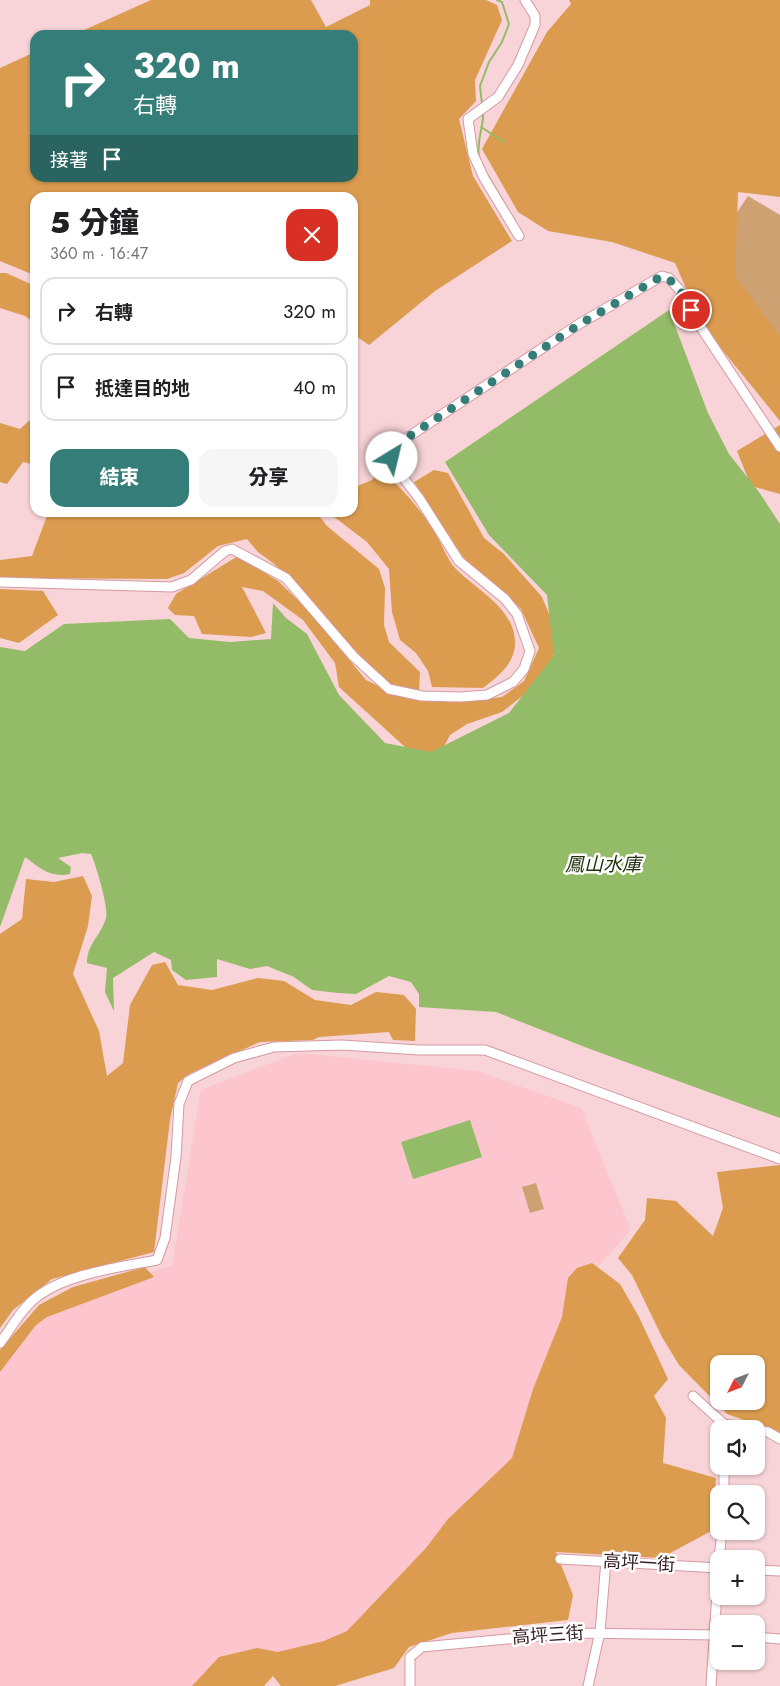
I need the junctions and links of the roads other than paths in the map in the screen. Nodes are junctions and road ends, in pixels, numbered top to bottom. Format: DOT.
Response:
graph roads {
  1 [pos="526,0"];
  2 [pos="519,236"];
  3 [pos="780,447"];
  4 [pos="0,582"];
  5 [pos="780,1159"];
  6 [pos="0,1343"];
  7 [pos="693,1396"];
  8 [pos="717,1420"];
  9 [pos="765,1432"];
  10 [pos="780,1439"];
  11 [pos="560,1559"];
  12 [pos="606,1561"];
  13 [pos="710,1564"];
  14 [pos="765,1570"];
  15 [pos="780,1571"];
  16 [pos="600,1632"];
  17 [pos="710,1635"];
  18 [pos="765,1638"];
  19 [pos="780,1639"];
  20 [pos="713,1670"];
  21 [pos="410,1686"];
  22 [pos="588,1686"];
  23 [pos="711,1686"];
  1 -- 2 [label="street"];
  3 -- 4 [label="street"];
  5 -- 6 [label="street"];
  7 -- 8 [label="street"];
  9 -- 10 [label="street"];
  11 -- 12 [label="street, 高坪一街"];
  12 -- 13 [label="street, 高坪一街"];
  12 -- 16 [label="street"];
  14 -- 15 [label="street"];
  16 -- 17 [label="street, 高坪三街"];
  16 -- 21 [label="street, 高坪三街"];
  16 -- 22 [label="street"];
  18 -- 19 [label="street"];
  20 -- 23 [label="street"];
}
